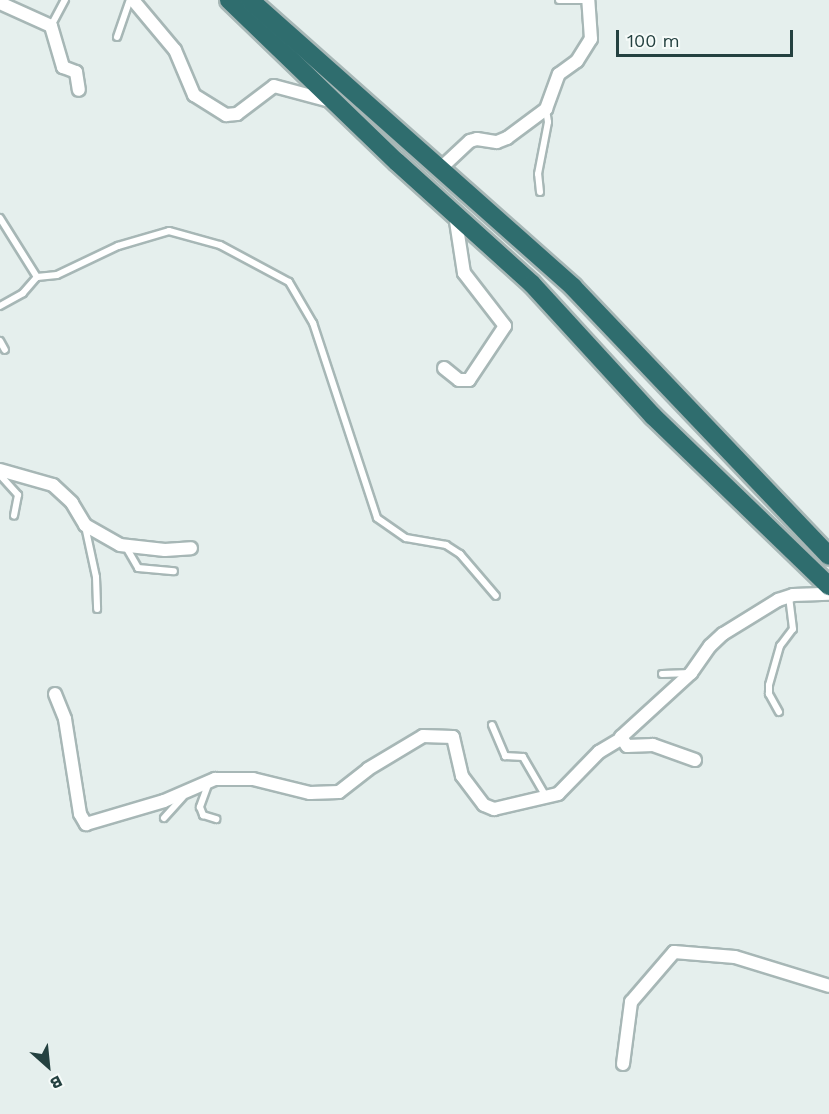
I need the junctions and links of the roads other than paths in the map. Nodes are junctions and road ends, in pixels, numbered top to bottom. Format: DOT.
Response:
graph roads {
  1 [pos="65,0"];
  2 [pos="131,0"];
  3 [pos="229,0"];
  4 [pos="250,0"];
  5 [pos="559,0"];
  6 [pos="588,0"];
  7 [pos="0,3"];
  8 [pos="51,26"];
  9 [pos="117,37"];
  10 [pos="79,90"];
  11 [pos="340,104"];
  12 [pos="546,109"];
  13 [pos="441,168"];
  14 [pos="540,192"];
  15 [pos="455,215"];
  16 [pos="0,218"];
  17 [pos="37,277"];
  18 [pos="0,306"];
  19 [pos="0,341"];
  20 [pos="5,350"];
  21 [pos="444,368"];
  22 [pos="0,470"];
  23 [pos="0,475"];
  24 [pos="14,516"];
  25 [pos="85,525"];
  26 [pos="126,546"];
  27 [pos="191,548"];
  28 [pos="829,556"];
  29 [pos="174,571"];
  30 [pos="829,586"];
  31 [pos="829,594"];
  32 [pos="496,596"];
  33 [pos="789,596"];
  34 [pos="97,609"];
  35 [pos="691,673"];
  36 [pos="662,674"];
  37 [pos="55,694"];
  38 [pos="779,712"];
  39 [pos="492,724"];
  40 [pos="621,739"];
  41 [pos="695,760"];
  42 [pos="209,782"];
  43 [pos="189,790"];
  44 [pos="552,796"];
  45 [pos="164,818"];
  46 [pos="216,819"];
  47 [pos="829,986"];
  48 [pos="623,1064"];
  1 -- 8 [label="lane"];
  2 -- 9 [label="lane"];
  2 -- 11 [label="street"];
  3 -- 11 [label="highway"];
  4 -- 13 [label="highway"];
  5 -- 6 [label="lane"];
  6 -- 12 [label="street"];
  7 -- 8 [label="street"];
  8 -- 10 [label="street"];
  11 -- 15 [label="highway"];
  12 -- 13 [label="street"];
  12 -- 14 [label="lane"];
  13 -- 28 [label="highway"];
  15 -- 21 [label="street"];
  15 -- 30 [label="highway"];
  16 -- 17 [label="lane"];
  17 -- 18 [label="lane"];
  17 -- 32 [label="lane"];
  19 -- 20 [label="lane"];
  22 -- 25 [label="street"];
  23 -- 24 [label="lane"];
  25 -- 26 [label="street"];
  25 -- 34 [label="lane"];
  26 -- 27 [label="street"];
  26 -- 29 [label="lane"];
  31 -- 33 [label="street"];
  33 -- 35 [label="street"];
  33 -- 38 [label="lane"];
  35 -- 36 [label="lane"];
  35 -- 40 [label="street"];
  37 -- 43 [label="street"];
  39 -- 44 [label="lane"];
  40 -- 41 [label="street"];
  40 -- 44 [label="street"];
  42 -- 43 [label="street"];
  42 -- 44 [label="street"];
  42 -- 46 [label="lane"];
  43 -- 45 [label="lane"];
  47 -- 48 [label="street"];
}
